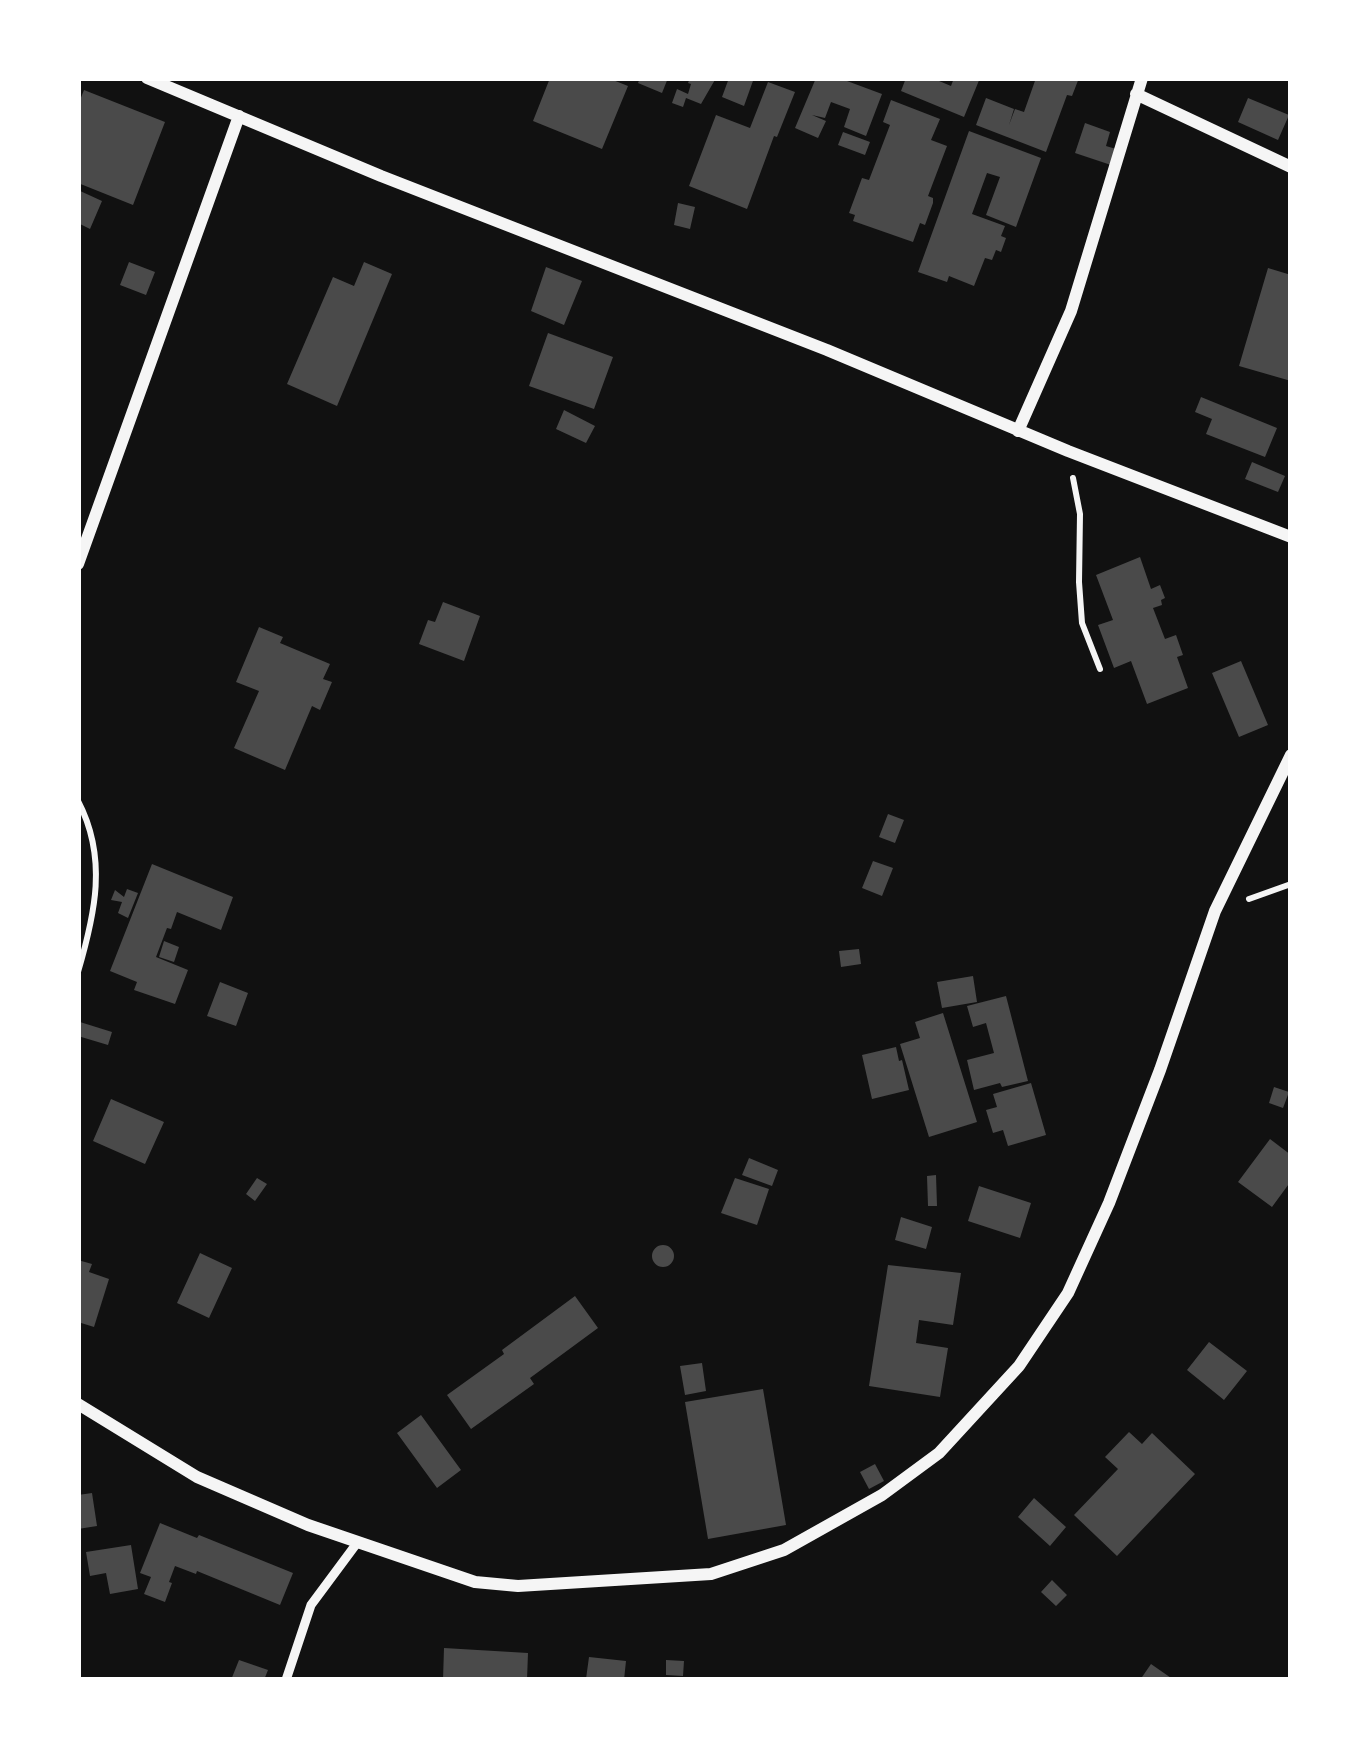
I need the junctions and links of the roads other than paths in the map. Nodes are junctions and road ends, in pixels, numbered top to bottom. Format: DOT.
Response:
graph roads {
  1 [pos="147,78"];
  2 [pos="1142,78"];
  3 [pos="1136,94"];
  4 [pos="239,116"];
  5 [pos="1291,167"];
  6 [pos="1018,430"];
  7 [pos="1291,537"];
  8 [pos="78,564"];
  9 [pos="1291,755"];
  10 [pos="78,1404"];
  11 [pos="357,1543"];
  12 [pos="286,1680"];
  1 -- 4 [label="street"];
  2 -- 3 [label="street"];
  3 -- 5 [label="street"];
  3 -- 6 [label="street"];
  4 -- 6 [label="street"];
  4 -- 8 [label="street"];
  6 -- 7 [label="street"];
  9 -- 11 [label="street"];
  10 -- 11 [label="street"];
  11 -- 12 [label="lane"];
}
